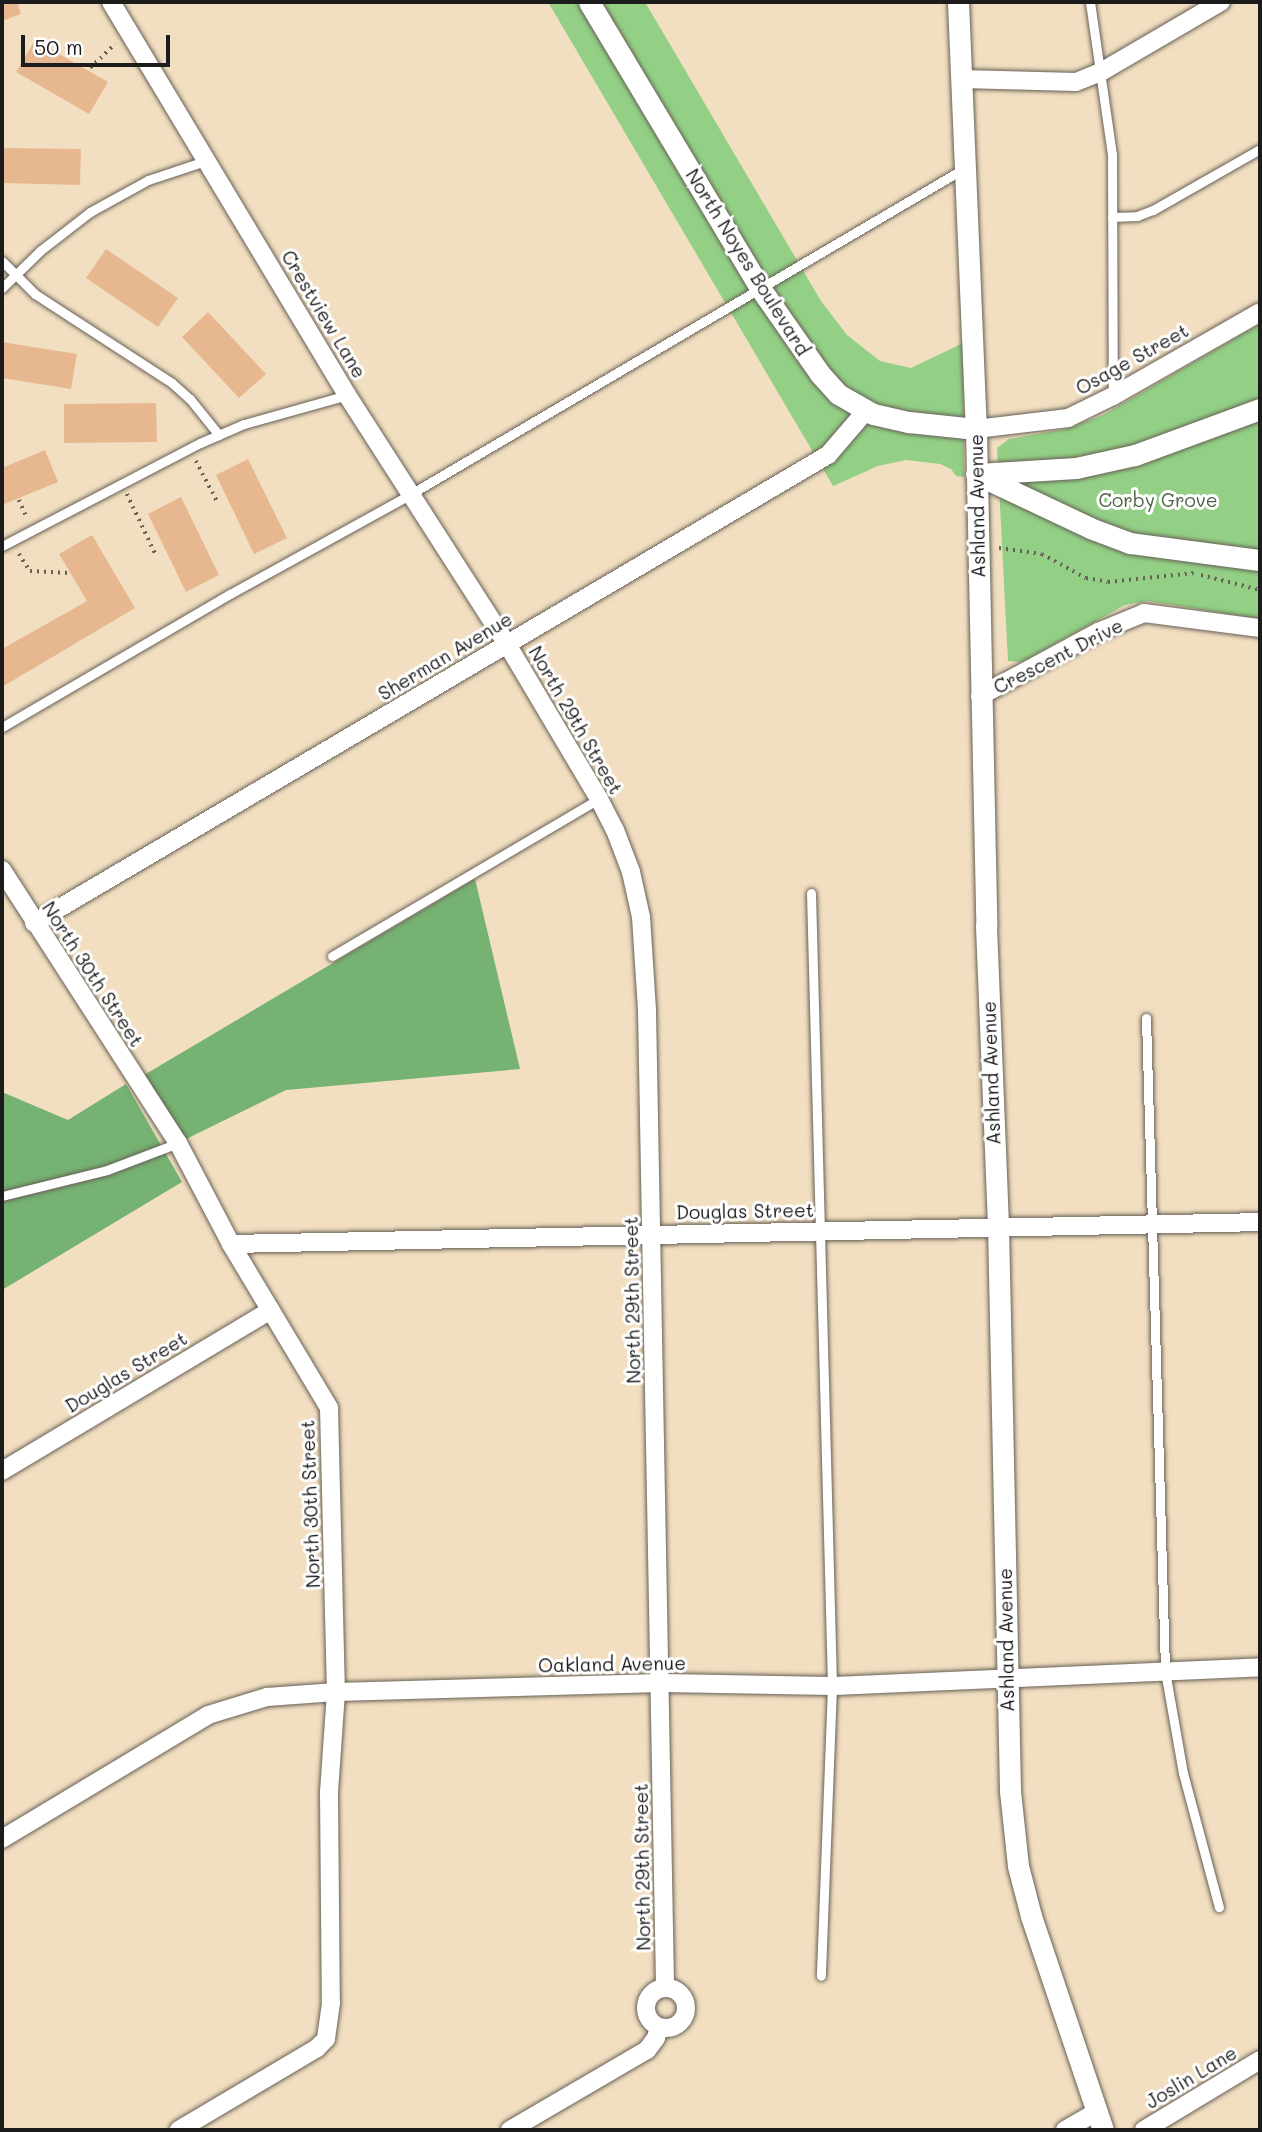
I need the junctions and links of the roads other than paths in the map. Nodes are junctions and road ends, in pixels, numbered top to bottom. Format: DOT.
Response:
graph roads {
  1 [pos="111,2"];
  2 [pos="589,2"];
  3 [pos="958,2"];
  4 [pos="1090,2"];
  5 [pos="1221,2"];
  6 [pos="1101,72"];
  7 [pos="962,79"];
  8 [pos="1260,149"];
  9 [pos="208,160"];
  10 [pos="967,167"];
  11 [pos="1112,217"];
  12 [pos="2,261"];
  13 [pos="17,273"];
  14 [pos="2,288"];
  15 [pos="760,288"];
  16 [pos="1260,312"];
  17 [pos="347,395"];
  18 [pos="1113,396"];
  19 [pos="1260,409"];
  20 [pos="865,412"];
  21 [pos="976,429"];
  22 [pos="219,435"];
  23 [pos="976,474"];
  24 [pos="409,495"];
  25 [pos="2,546"];
  26 [pos="1260,560"];
  27 [pos="1260,628"];
  28 [pos="507,644"];
  29 [pos="981,696"];
  30 [pos="2,727"];
  31 [pos="599,799"];
  32 [pos="2,870"];
  33 [pos="811,893"];
  34 [pos="34,923"];
  35 [pos="332,956"];
  36 [pos="1146,1018"];
  37 [pos="178,1143"];
  38 [pos="2,1196"];
  39 [pos="1260,1222"];
  40 [pos="1150,1224"];
  41 [pos="998,1226"];
  42 [pos="817,1231"];
  43 [pos="652,1234"];
  44 [pos="231,1244"];
  45 [pos="271,1310"];
  46 [pos="2,1471"];
  47 [pos="1260,1667"];
  48 [pos="1165,1671"];
  49 [pos="1006,1680"];
  50 [pos="660,1684"];
  51 [pos="832,1686"];
  52 [pos="336,1692"];
  53 [pos="2,1839"];
  54 [pos="1219,1907"];
  55 [pos="821,1976"];
  56 [pos="666,1988"];
  57 [pos="659,2027"];
  58 [pos="1260,2060"];
  59 [pos="1099,2121"];
  60 [pos="179,2130"];
  61 [pos="510,2130"];
  62 [pos="1065,2130"];
  63 [pos="1144,2130"];
  1 -- 9 [label="street, Crestview Lane"];
  2 -- 15 [label="street, North Noyes Boulevard"];
  3 -- 7 [label="street, Ashland Avenue"];
  4 -- 6 [label="lane"];
  5 -- 6 [label="street"];
  6 -- 7 [label="street"];
  6 -- 11 [label="lane"];
  7 -- 10 [label="street, Ashland Avenue"];
  8 -- 11 [label="lane"];
  9 -- 13 [label="lane"];
  9 -- 17 [label="street, Crestview Lane"];
  10 -- 15 [label="lane"];
  10 -- 21 [label="street, Ashland Avenue"];
  11 -- 18 [label="lane"];
  12 -- 13 [label="lane"];
  13 -- 14 [label="lane"];
  13 -- 22 [label="lane"];
  15 -- 20 [label="street, North Noyes Boulevard"];
  15 -- 24 [label="lane"];
  16 -- 18 [label="street, Osage Street"];
  17 -- 22 [label="lane"];
  17 -- 24 [label="street, Crestview Lane"];
  18 -- 21 [label="street, Osage Street"];
  19 -- 23 [label="street"];
  20 -- 21 [label="street, North Noyes Boulevard"];
  20 -- 28 [label="street, Sherman Avenue"];
  21 -- 23 [label="street, Ashland Avenue"];
  22 -- 25 [label="lane"];
  23 -- 26 [label="street"];
  23 -- 29 [label="street, Ashland Avenue"];
  24 -- 28 [label="street, Crestview Lane"];
  24 -- 30 [label="lane"];
  27 -- 29 [label="street, Crescent Drive"];
  28 -- 31 [label="street, North 29th Street"];
  28 -- 34 [label="street, Sherman Avenue"];
  29 -- 41 [label="street, Ashland Avenue"];
  31 -- 35 [label="lane"];
  31 -- 43 [label="street, North 29th Street"];
  32 -- 34 [label="street, North 30th Street"];
  33 -- 42 [label="lane"];
  34 -- 37 [label="street, North 30th Street"];
  36 -- 40 [label="lane"];
  37 -- 38 [label="lane"];
  37 -- 44 [label="street, North 30th Street"];
  39 -- 40 [label="street, Douglas Street"];
  40 -- 41 [label="street, Douglas Street"];
  40 -- 48 [label="lane"];
  41 -- 42 [label="street, Douglas Street"];
  41 -- 49 [label="street, Ashland Avenue"];
  42 -- 43 [label="street, Douglas Street"];
  42 -- 51 [label="lane"];
  43 -- 44 [label="street, Douglas Street"];
  43 -- 50 [label="street, North 29th Street"];
  44 -- 45 [label="street, North 30th Street"];
  45 -- 46 [label="street, Douglas Street"];
  45 -- 52 [label="street, North 30th Street"];
  47 -- 48 [label="street, Oakland Avenue"];
  48 -- 49 [label="street, Oakland Avenue"];
  48 -- 54 [label="lane"];
  49 -- 51 [label="street, Oakland Avenue"];
  49 -- 59 [label="street, Ashland Avenue"];
  50 -- 51 [label="street, Oakland Avenue"];
  50 -- 52 [label="street, Oakland Avenue"];
  50 -- 56 [label="street, North 29th Street"];
  51 -- 55 [label="lane"];
  52 -- 53 [label="street, Oakland Avenue"];
  52 -- 60 [label="street, North 30th Street"];
  56 -- 57 [label="street"];
  56 -- 57 [label="street"];
  57 -- 61 [label="street"];
  58 -- 63 [label="street, Joslin Lane"];
  59 -- 62 [label="street"];
}
